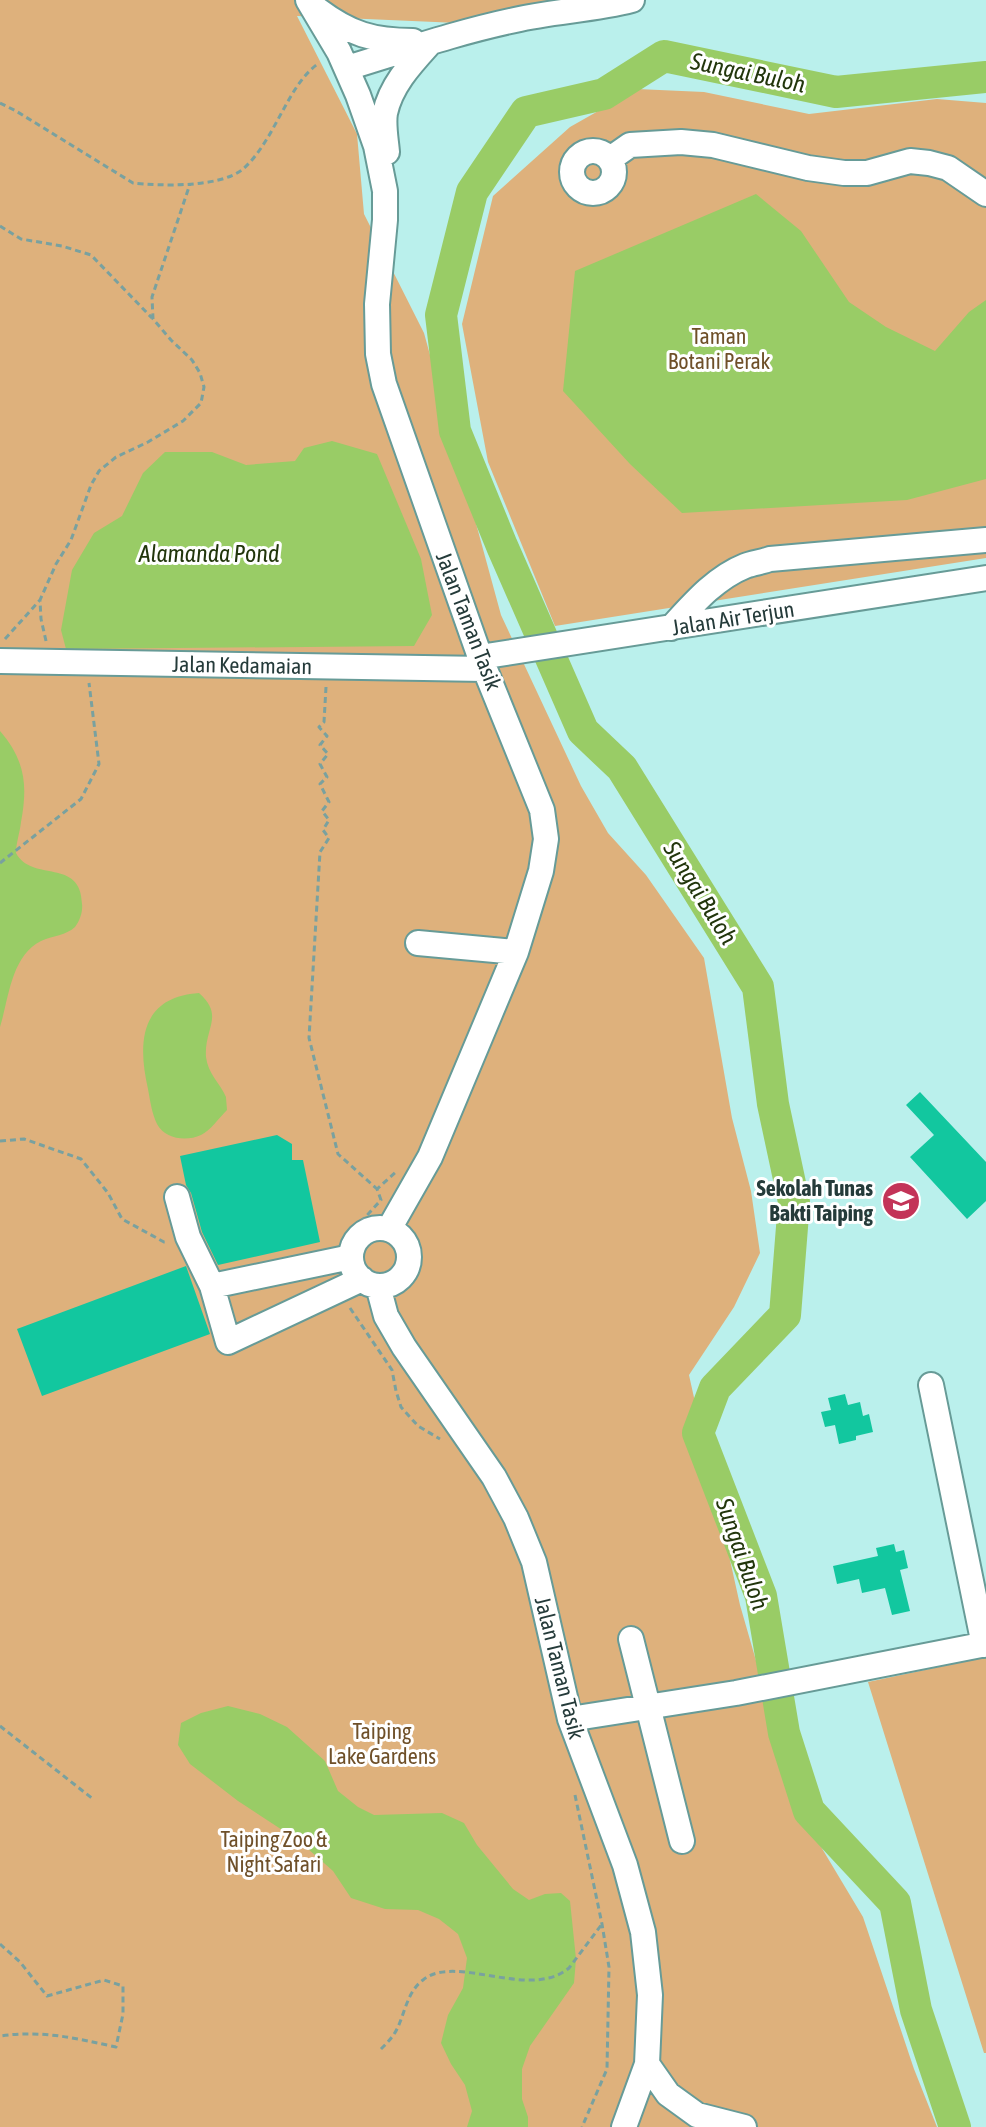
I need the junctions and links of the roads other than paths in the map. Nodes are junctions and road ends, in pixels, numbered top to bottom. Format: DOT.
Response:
graph roads {
  1 [pos="632,0"];
  2 [pos="311,3"];
  3 [pos="432,41"];
  4 [pos="343,60"];
  5 [pos="610,159"];
  6 [pos="385,191"];
  7 [pos="986,194"];
  8 [pos="986,540"];
  9 [pos="986,578"];
  10 [pos="671,628"];
  11 [pos="0,661"];
  12 [pos="482,663"];
  13 [pos="418,943"];
  14 [pos="516,952"];
  15 [pos="177,1197"];
  16 [pos="389,1229"];
  17 [pos="342,1259"];
  18 [pos="360,1285"];
  19 [pos="212,1286"];
  20 [pos="931,1385"];
  21 [pos="631,1639"];
  22 [pos="985,1644"];
  23 [pos="648,1707"];
  24 [pos="570,1719"];
  25 [pos="682,1841"];
  26 [pos="647,2064"];
  27 [pos="624,2127"];
  28 [pos="744,2127"];
  1 -- 3 [label="street"];
  2 -- 3 [label="street"];
  2 -- 4 [label="street, Jalan Taman Tasik"];
  3 -- 4 [label="street"];
  3 -- 6 [label="street"];
  4 -- 6 [label="street, Jalan Taman Tasik"];
  5 -- 7 [label="street"];
  6 -- 12 [label="street, Jalan Taman Tasik"];
  8 -- 10 [label="street"];
  9 -- 10 [label="street, Jalan Air Terjun"];
  10 -- 12 [label="street, Jalan Air Terjun"];
  11 -- 12 [label="street, Jalan Kedamaian"];
  12 -- 14 [label="street, Jalan Taman Tasik"];
  13 -- 14 [label="street"];
  14 -- 16 [label="street, Jalan Taman Tasik"];
  15 -- 19 [label="street"];
  16 -- 17 [label="street"];
  16 -- 18 [label="street"];
  17 -- 18 [label="street, Jalan Taman Tasik"];
  17 -- 19 [label="street"];
  18 -- 19 [label="street"];
  18 -- 24 [label="street, Jalan Taman Tasik"];
  20 -- 22 [label="street"];
  21 -- 23 [label="street"];
  22 -- 23 [label="street"];
  23 -- 24 [label="street"];
  23 -- 25 [label="street"];
  24 -- 26 [label="street, Jalan Taman Tasik"];
  26 -- 27 [label="street, Jalan Taman Tasik"];
  26 -- 28 [label="street"];
}
